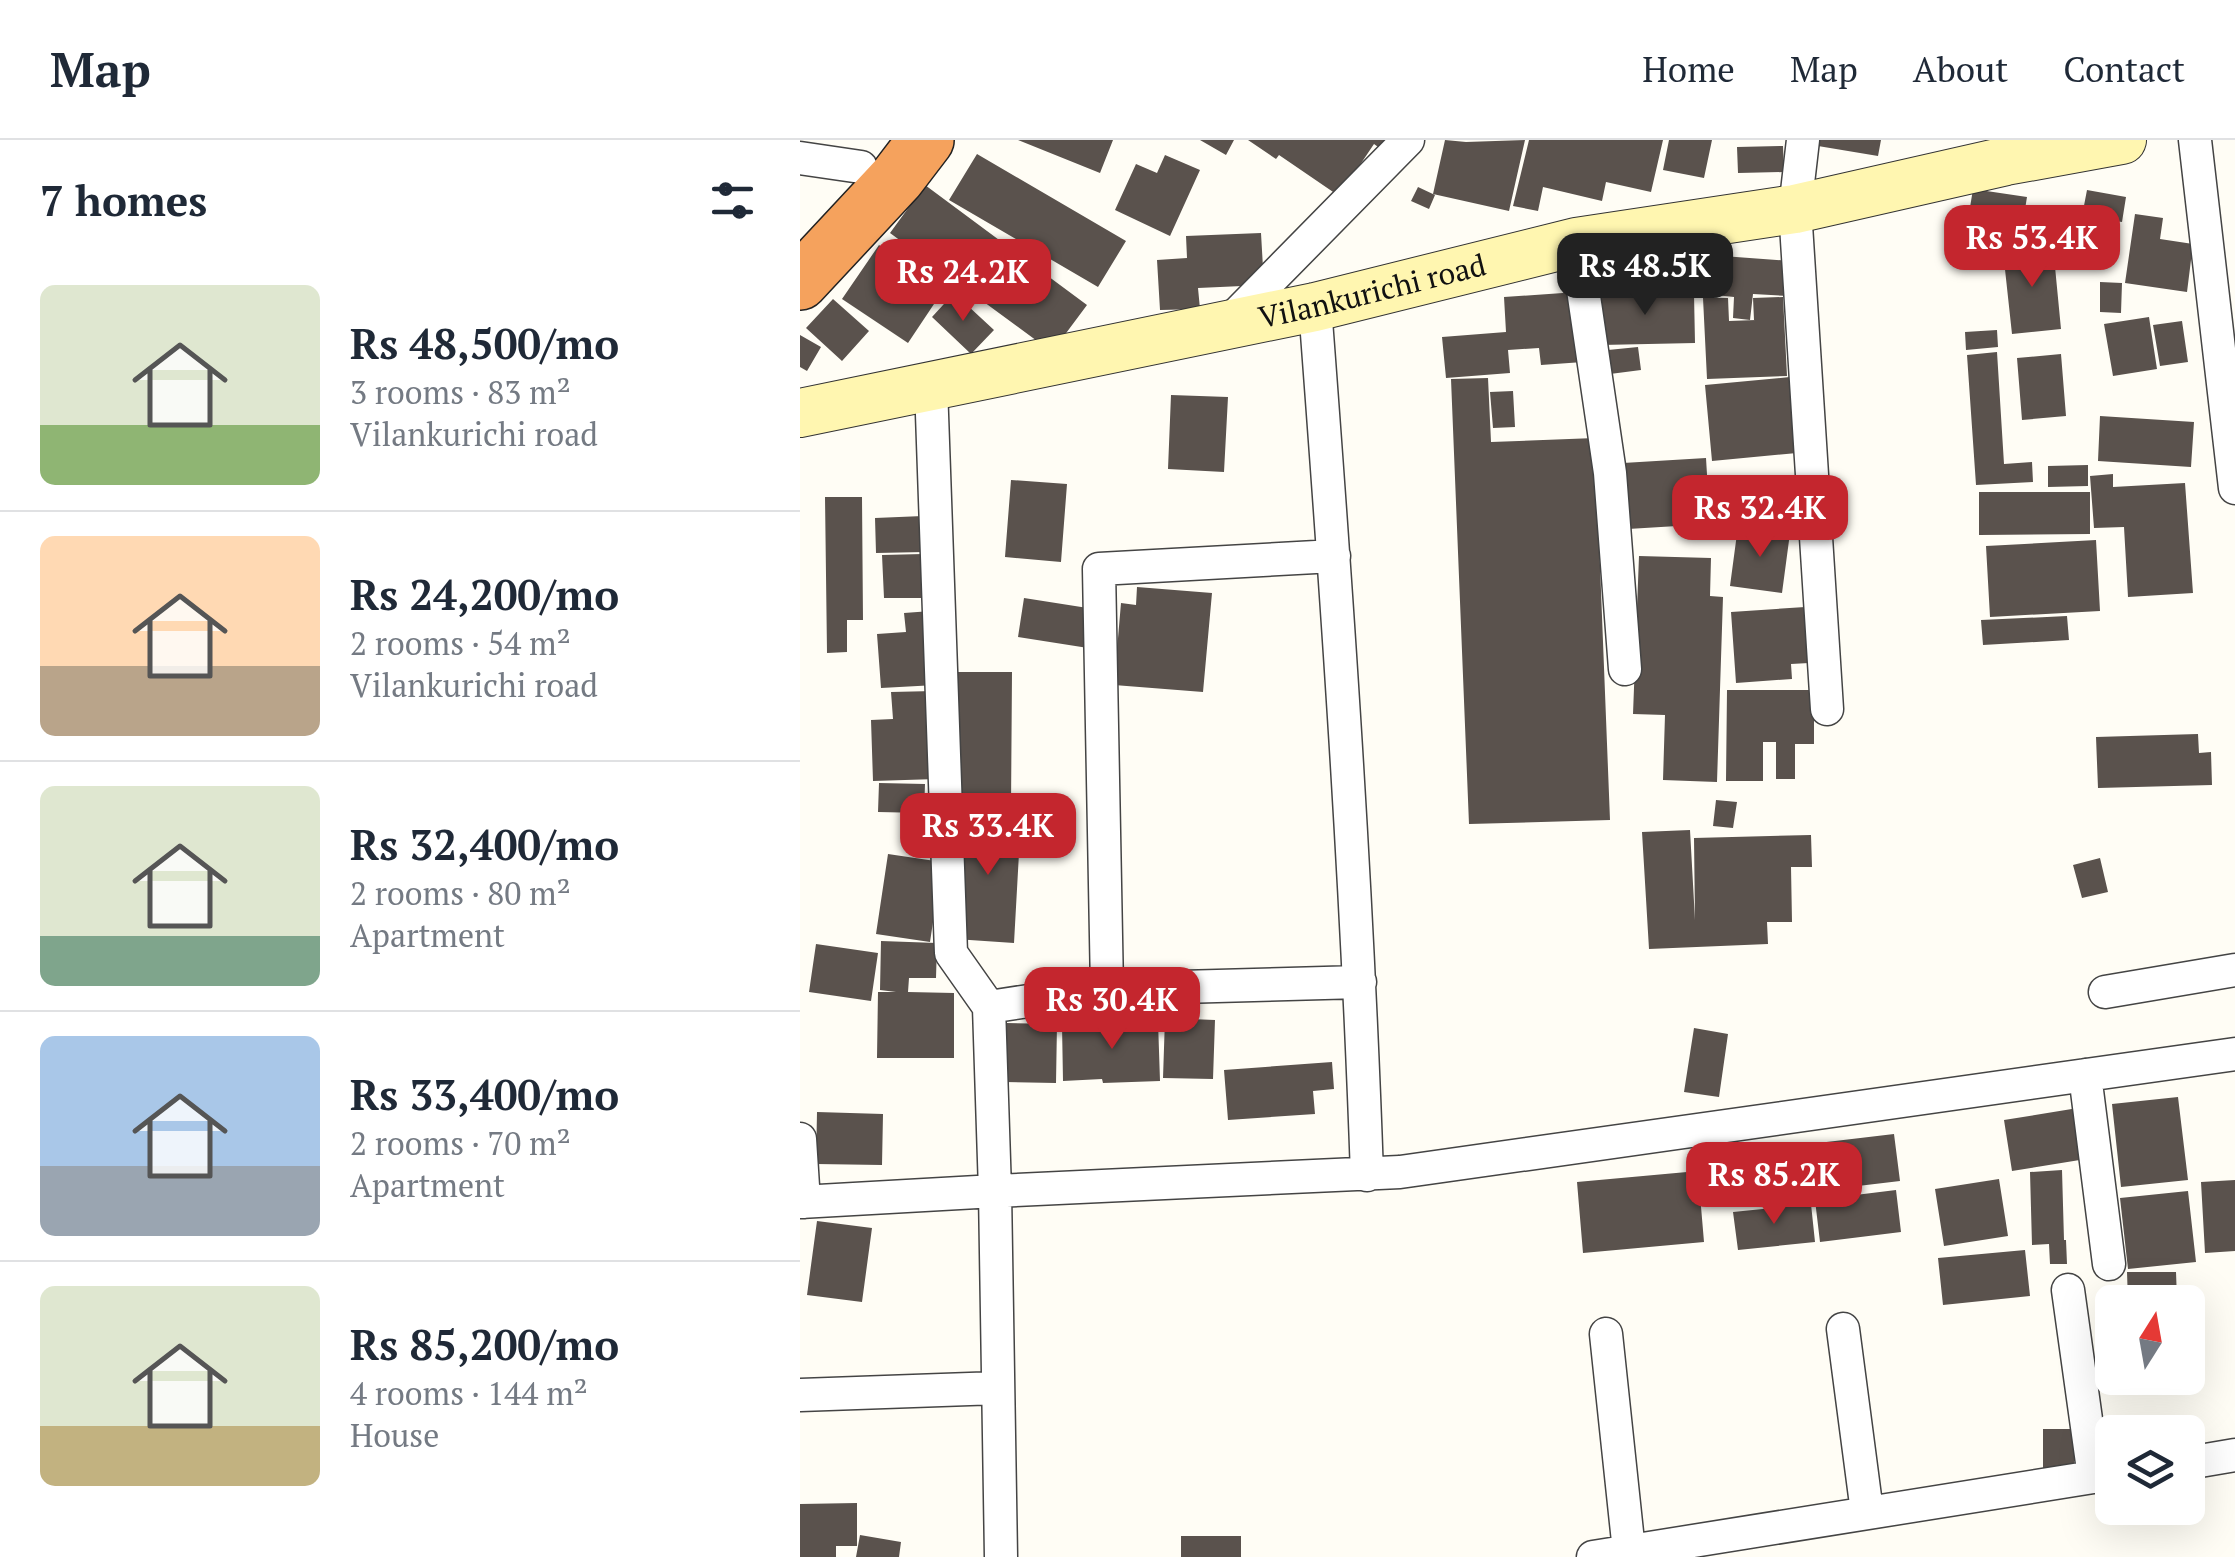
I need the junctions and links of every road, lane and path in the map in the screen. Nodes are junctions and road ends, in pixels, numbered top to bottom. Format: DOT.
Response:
graph roads {
  1 [pos="926,140"];
  2 [pos="1408,140"];
  3 [pos="1803,140"];
  4 [pos="2122,140"];
  5 [pos="2195,140"];
  6 [pos="2007,150"];
  7 [pos="872,153"];
  8 [pos="800,158"];
  9 [pos="1795,208"];
  10 [pos="800,234"];
  11 [pos="1576,242"];
  12 [pos="800,282"];
  13 [pos="1315,307"];
  14 [pos="1226,325"];
  15 [pos="931,386"];
  16 [pos="800,413"];
  17 [pos="2235,488"];
  18 [pos="1334,556"];
  19 [pos="1625,669"];
  20 [pos="1827,709"];
  21 [pos="2235,970"];
  22 [pos="1360,982"];
  23 [pos="1107,989"];
  24 [pos="2104,992"];
  25 [pos="988,1007"];
  26 [pos="2235,1054"];
  27 [pos="2084,1074"];
  28 [pos="800,1138"];
  29 [pos="1367,1175"];
  30 [pos="994,1191"];
  31 [pos="802,1202"];
  32 [pos="2108,1264"];
  33 [pos="2068,1290"];
  34 [pos="1842,1329"];
  35 [pos="1606,1334"];
  36 [pos="998,1388"];
  37 [pos="800,1395"];
  38 [pos="2095,1433"];
  39 [pos="2235,1456"];
  40 [pos="2205,1460"];
  41 [pos="2095,1476"];
  42 [pos="1867,1512"];
  43 [pos="1629,1551"];
  44 [pos="1000,1557"];
  45 [pos="1593,1557"];
  1 -- 12 [label="highway"];
  2 -- 14 [label="street"];
  3 -- 9 [label="street"];
  4 -- 6 [label="main road, Vilankurichi road"];
  5 -- 17 [label="street"];
  6 -- 9 [label="main road, Vilankurichi road"];
  7 -- 8 [label="street"];
  7 -- 10 [label="highway"];
  9 -- 11 [label="main road, Vilankurichi road"];
  9 -- 20 [label="street"];
  11 -- 13 [label="main road, Vilankurichi road"];
  11 -- 19 [label="street"];
  13 -- 14 [label="main road, Vilankurichi road"];
  13 -- 18 [label="street"];
  14 -- 15 [label="main road, Vilankurichi road"];
  15 -- 16 [label="main road, Vilankurichi road"];
  15 -- 25 [label="street"];
  18 -- 22 [label="street"];
  18 -- 23 [label="street"];
  21 -- 24 [label="street"];
  22 -- 23 [label="street"];
  22 -- 29 [label="street"];
  23 -- 25 [label="street"];
  25 -- 30 [label="street"];
  26 -- 27 [label="street"];
  27 -- 29 [label="street"];
  27 -- 32 [label="street"];
  28 -- 31 [label="street"];
  29 -- 30 [label="street"];
  30 -- 31 [label="street"];
  30 -- 36 [label="street"];
  33 -- 38 [label="street"];
  34 -- 42 [label="street"];
  35 -- 43 [label="street"];
  36 -- 37 [label="street"];
  36 -- 44 [label="street"];
  39 -- 40 [label="street"];
  41 -- 42 [label="street"];
  42 -- 43 [label="street"];
  43 -- 45 [label="street"];
}
